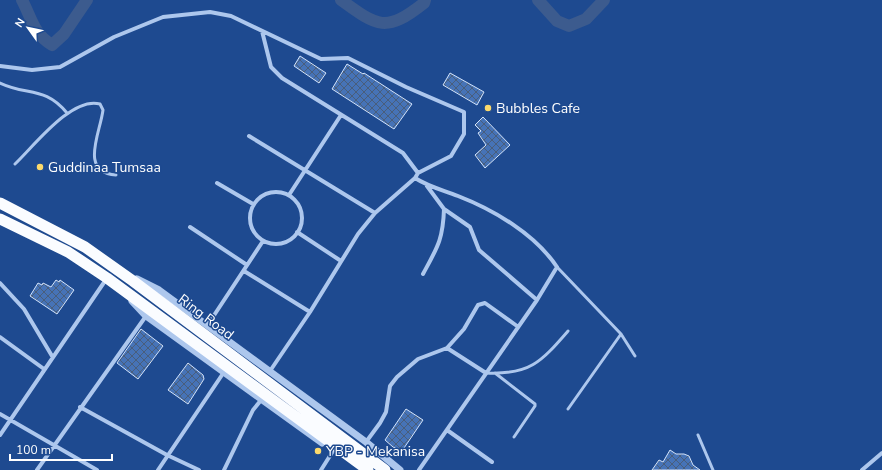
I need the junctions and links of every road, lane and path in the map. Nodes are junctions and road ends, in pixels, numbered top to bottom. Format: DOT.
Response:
graph roads {
  1 [pos="262,30"];
  2 [pos="0,66"];
  3 [pos="0,83"];
  4 [pos="67,113"];
  5 [pos="341,115"];
  6 [pos="249,136"];
  7 [pos="15,164"];
  8 [pos="306,170"];
  9 [pos="418,173"];
  10 [pos="116,175"];
  11 [pos="415,178"];
  12 [pos="217,183"];
  13 [pos="427,186"];
  14 [pos="289,195"];
  15 [pos="0,203"];
  16 [pos="252,204"];
  17 [pos="444,209"];
  18 [pos="375,213"];
  19 [pos="0,219"];
  20 [pos="12,225"];
  21 [pos="0,227"];
  22 [pos="190,227"];
  23 [pos="297,232"];
  24 [pos="262,241"];
  25 [pos="341,261"];
  26 [pos="248,265"];
  27 [pos="557,267"];
  28 [pos="244,271"];
  29 [pos="122,272"];
  30 [pos="423,274"];
  31 [pos="107,278"];
  32 [pos="0,283"];
  33 [pos="118,286"];
  34 [pos="537,300"];
  35 [pos="310,312"];
  36 [pos="146,316"];
  37 [pos="207,326"];
  38 [pos="517,326"];
  39 [pos="568,331"];
  40 [pos="621,334"];
  41 [pos="0,337"];
  42 [pos="447,348"];
  43 [pos="52,356"];
  44 [pos="634,356"];
  45 [pos="44,369"];
  46 [pos="270,371"];
  47 [pos="224,372"];
  48 [pos="486,373"];
  49 [pos="495,373"];
  50 [pos="262,400"];
  51 [pos="80,407"];
  52 [pos="568,409"];
  53 [pos="0,414"];
  54 [pos="10,420"];
  55 [pos="447,430"];
  56 [pos="0,435"];
  57 [pos="698,435"];
  58 [pos="514,437"];
  59 [pos="366,442"];
  60 [pos="53,444"];
  61 [pos="333,451"];
  62 [pos="882,453"];
  63 [pos="167,455"];
  64 [pos="492,462"];
  65 [pos="37,470"];
  66 [pos="97,470"];
  67 [pos="158,470"];
  68 [pos="199,470"];
  69 [pos="224,470"];
  70 [pos="321,470"];
  71 [pos="360,470"];
  72 [pos="368,470"];
  73 [pos="385,470"];
  74 [pos="400,470"];
  75 [pos="420,470"];
  76 [pos="713,470"];
  77 [pos="862,470"];
  1 -- 2 [label="street"];
  1 -- 5 [label="street"];
  1 -- 9 [label="street"];
  3 -- 4 [label="lane"];
  4 -- 7 [label="lane"];
  4 -- 10 [label="lane"];
  5 -- 8 [label="street"];
  5 -- 9 [label="street"];
  6 -- 8 [label="street"];
  8 -- 14 [label="street"];
  8 -- 18 [label="street"];
  9 -- 11 [label="street"];
  11 -- 13 [label="street"];
  11 -- 18 [label="street"];
  12 -- 16 [label="street"];
  13 -- 17 [label="street"];
  13 -- 27 [label="street"];
  14 -- 16 [label="street"];
  14 -- 23 [label="street"];
  15 -- 29 [label="highway, Ring Road"];
  16 -- 24 [label="street"];
  17 -- 30 [label="street"];
  17 -- 34 [label="street"];
  18 -- 25 [label="street"];
  19 -- 20 [label="highway, Ring Road"];
  20 -- 21 [label="highway"];
  20 -- 31 [label="highway, Ring Road"];
  22 -- 26 [label="street"];
  23 -- 24 [label="street"];
  23 -- 25 [label="street"];
  24 -- 26 [label="street"];
  25 -- 35 [label="street"];
  26 -- 28 [label="street"];
  27 -- 34 [label="street"];
  27 -- 40 [label="lane"];
  28 -- 35 [label="street"];
  28 -- 37 [label="street"];
  29 -- 37 [label="street"];
  29 -- 73 [label="highway, Ring Road"];
  31 -- 33 [label="highway, Ring Road"];
  31 -- 43 [label="street"];
  32 -- 43 [label="street"];
  33 -- 36 [label="street"];
  33 -- 72 [label="highway, Ring Road"];
  34 -- 38 [label="street"];
  35 -- 46 [label="street"];
  36 -- 47 [label="street"];
  36 -- 51 [label="street"];
  37 -- 46 [label="street"];
  38 -- 42 [label="street"];
  38 -- 48 [label="street"];
  39 -- 49 [label="lane"];
  40 -- 44 [label="lane"];
  40 -- 52 [label="lane"];
  41 -- 45 [label="street"];
  42 -- 48 [label="street"];
  42 -- 59 [label="street"];
  43 -- 45 [label="street"];
  45 -- 54 [label="street"];
  46 -- 59 [label="street"];
  47 -- 50 [label="street"];
  47 -- 63 [label="street"];
  48 -- 49 [label="lane"];
  48 -- 55 [label="street"];
  49 -- 58 [label="lane"];
  50 -- 61 [label="street"];
  50 -- 69 [label="street"];
  51 -- 60 [label="street"];
  51 -- 63 [label="street"];
  53 -- 54 [label="street"];
  54 -- 56 [label="street"];
  54 -- 60 [label="street"];
  55 -- 64 [label="street"];
  55 -- 75 [label="street"];
  57 -- 76 [label="lane"];
  59 -- 74 [label="street"];
  60 -- 65 [label="street"];
  60 -- 66 [label="street"];
  61 -- 70 [label="street"];
  61 -- 71 [label="street"];
  62 -- 77 [label="street"];
  63 -- 67 [label="street"];
  63 -- 68 [label="street"];
}
